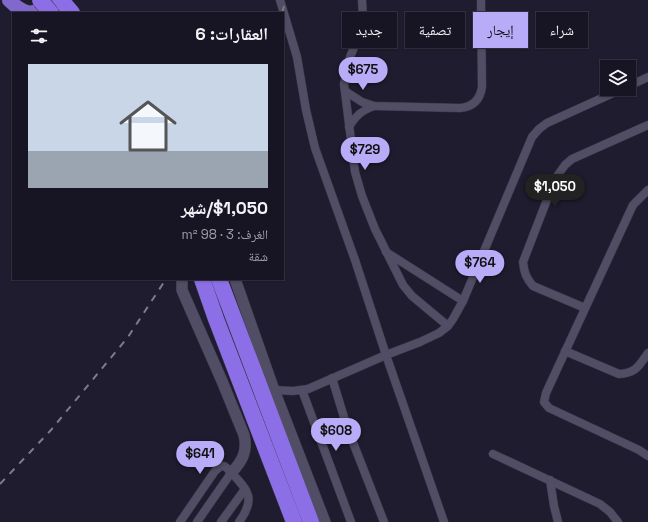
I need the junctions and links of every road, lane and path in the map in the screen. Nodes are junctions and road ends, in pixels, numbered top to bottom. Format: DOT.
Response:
graph roads {
  1 [pos="10,0"];
  2 [pos="40,0"];
  3 [pos="48,0"];
  4 [pos="61,0"];
  5 [pos="280,0"];
  6 [pos="362,0"];
  7 [pos="481,0"];
  8 [pos="50,12"];
  9 [pos="71,12"];
  10 [pos="284,12"];
  11 [pos="284,13"];
  12 [pos="648,77"];
  13 [pos="636,83"];
  14 [pos="344,91"];
  15 [pos="607,96"];
  16 [pos="374,106"];
  17 [pos="648,124"];
  18 [pos="350,127"];
  19 [pos="648,190"];
  20 [pos="386,252"];
  21 [pos="182,280"];
  22 [pos="202,280"];
  23 [pos="219,280"];
  24 [pos="235,280"];
  25 [pos="463,301"];
  26 [pos="586,308"];
  27 [pos="448,326"];
  28 [pos="565,351"];
  29 [pos="648,353"];
  30 [pos="386,355"];
  31 [pos="332,378"];
  32 [pos="274,390"];
  33 [pos="302,390"];
  34 [pos="493,454"];
  35 [pos="648,456"];
  36 [pos="231,473"];
  37 [pos="550,480"];
  38 [pos="245,489"];
  39 [pos="180,522"];
  40 [pos="197,522"];
  41 [pos="221,522"];
  42 [pos="239,522"];
  43 [pos="294,522"];
  44 [pos="311,522"];
  45 [pos="326,522"];
  46 [pos="351,522"];
  47 [pos="384,522"];
  48 [pos="444,522"];
  49 [pos="558,522"];
  50 [pos="618,522"];
  1 -- 3 [label="highway"];
  2 -- 8 [label="highway, bridge"];
  4 -- 9 [label="highway"];
  5 -- 10 [label="street"];
  6 -- 14 [label="street"];
  7 -- 16 [label="street"];
  11 -- 30 [label="street"];
  12 -- 13 [label="street"];
  14 -- 16 [label="street"];
  14 -- 18 [label="street"];
  15 -- 25 [label="street"];
  16 -- 18 [label="street"];
  17 -- 26 [label="street"];
  18 -- 20 [label="street"];
  19 -- 26 [label="street"];
  20 -- 25 [label="street"];
  20 -- 27 [label="street"];
  21 -- 36 [label="street"];
  22 -- 43 [label="highway"];
  23 -- 44 [label="highway"];
  24 -- 32 [label="street"];
  25 -- 27 [label="street"];
  26 -- 28 [label="street"];
  27 -- 30 [label="street"];
  28 -- 29 [label="street"];
  28 -- 35 [label="street"];
  30 -- 31 [label="street"];
  30 -- 48 [label="street"];
  31 -- 33 [label="street"];
  31 -- 47 [label="street"];
  32 -- 33 [label="street"];
  32 -- 45 [label="street"];
  33 -- 46 [label="street"];
  34 -- 37 [label="street"];
  36 -- 38 [label="street"];
  36 -- 39 [label="street"];
  36 -- 40 [label="street"];
  37 -- 49 [label="street"];
  37 -- 50 [label="street"];
  38 -- 41 [label="street"];
  38 -- 42 [label="street"];
}
